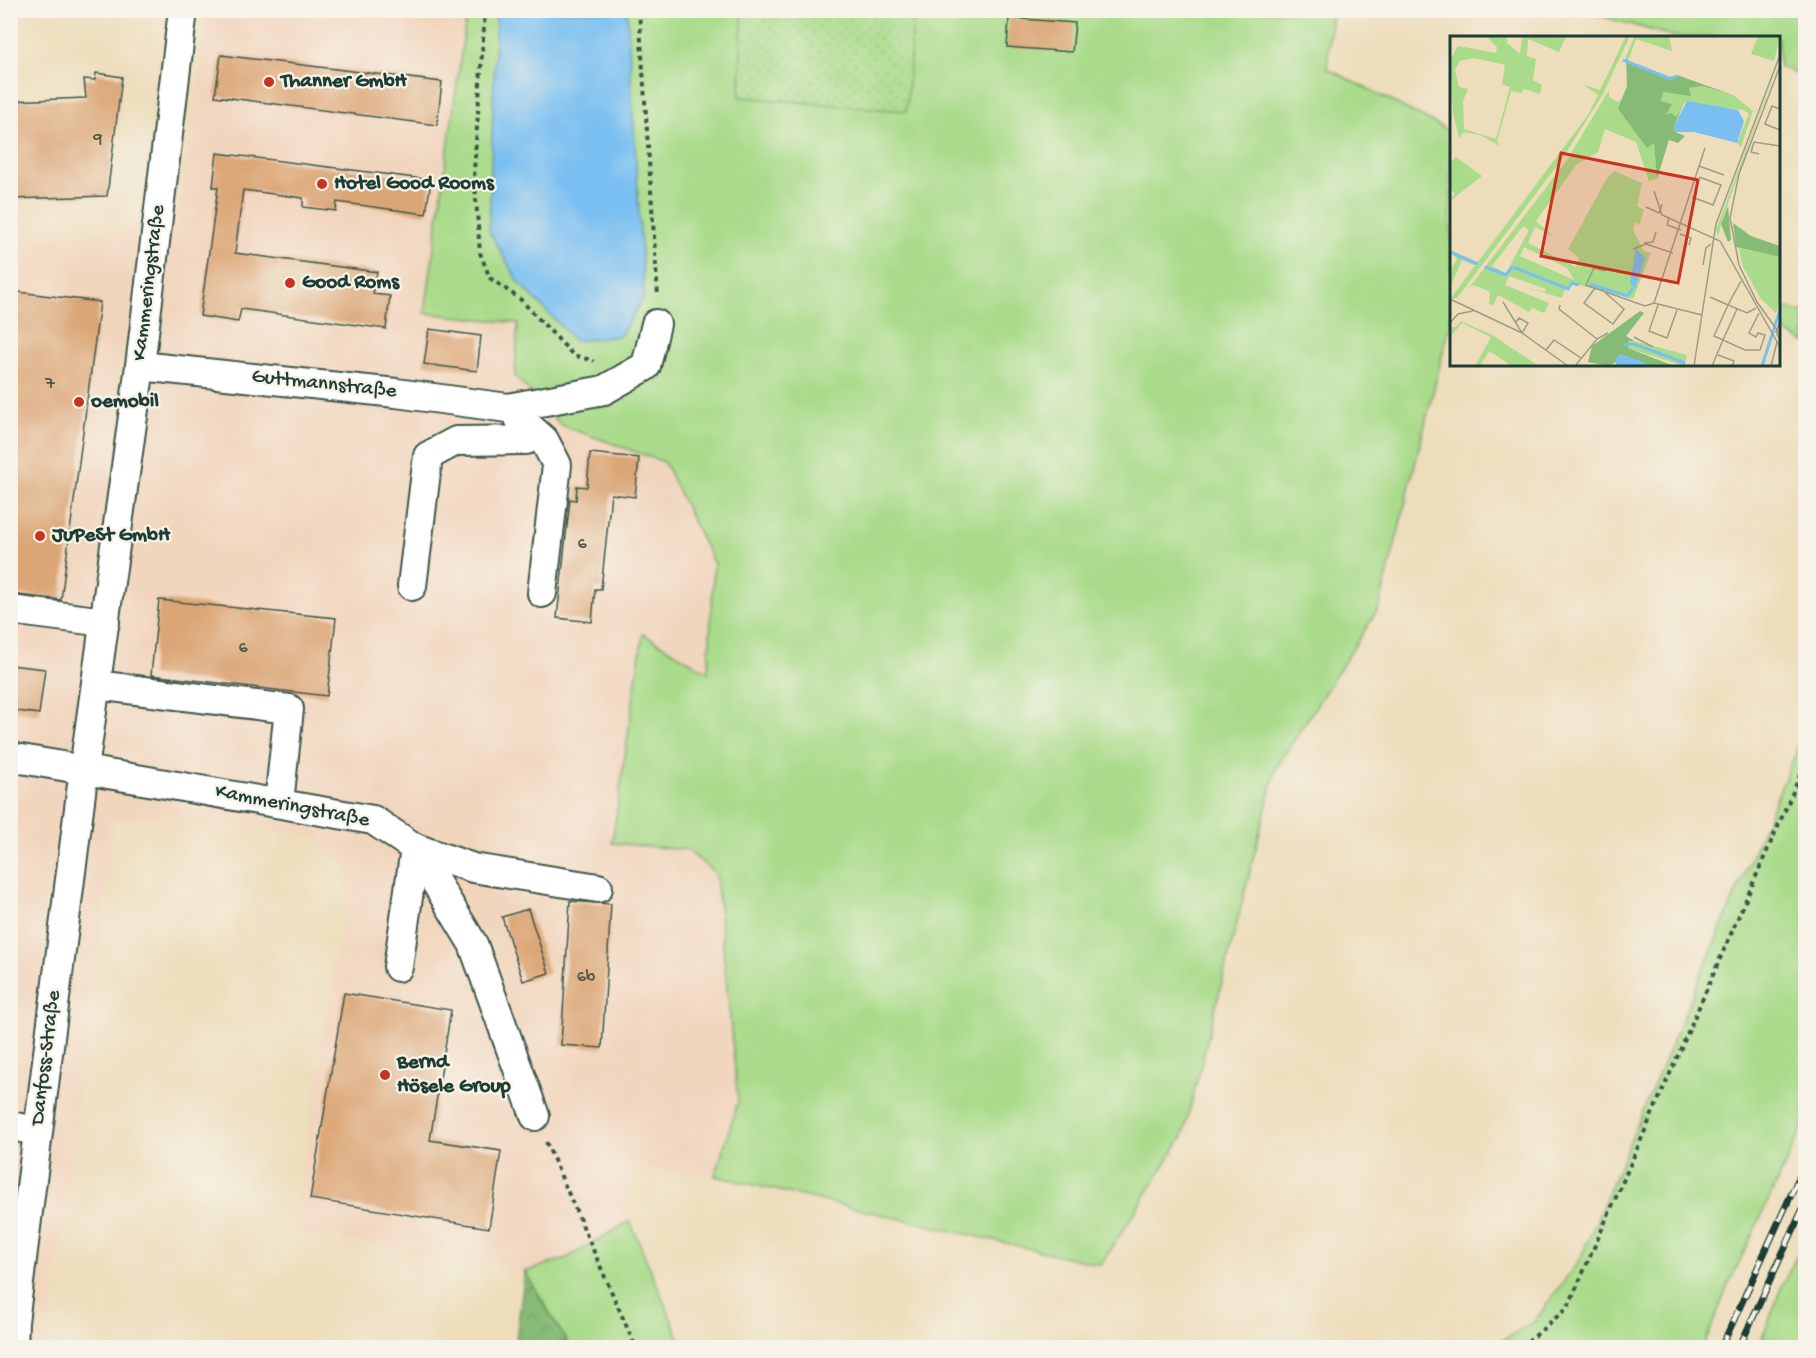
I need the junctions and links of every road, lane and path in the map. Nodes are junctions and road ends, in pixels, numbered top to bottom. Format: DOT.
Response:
graph roads {
  1 [pos="183,10"];
  2 [pos="485,10"];
  3 [pos="639,10"];
  4 [pos="656,324"];
  5 [pos="603,364"];
  6 [pos="140,366"];
  7 [pos="508,408"];
  8 [pos="532,430"];
  9 [pos="412,586"];
  10 [pos="542,593"];
  11 [pos="10,610"];
  12 [pos="105,622"];
  13 [pos="96,685"];
  14 [pos="10,757"];
  15 [pos="1806,762"];
  16 [pos="84,770"];
  17 [pos="279,803"];
  18 [pos="415,848"];
  19 [pos="598,888"];
  20 [pos="398,967"];
  21 [pos="535,1116"];
  22 [pos="10,1126"];
  23 [pos="38,1131"];
  24 [pos="13,1347"];
  25 [pos="636,1347"];
  26 [pos="1521,1347"];
  1 -- 6 [label="street, Kammeringstraße"];
  2 -- 5 [label="path"];
  3 -- 4 [label="path"];
  4 -- 7 [label="street, Guttmannstraße"];
  6 -- 7 [label="street, Guttmannstraße"];
  6 -- 12 [label="street, Kammeringstraße"];
  7 -- 8 [label="street"];
  8 -- 9 [label="street"];
  8 -- 10 [label="street"];
  11 -- 12 [label="street"];
  12 -- 13 [label="street, Kammeringstraße"];
  13 -- 16 [label="street, Kammeringstraße"];
  13 -- 17 [label="street"];
  14 -- 16 [label="street, Kammeringstraße"];
  15 -- 26 [label="path"];
  16 -- 17 [label="street, Kammeringstraße"];
  16 -- 23 [label="street, Danfoss-Straße"];
  17 -- 18 [label="street, Kammeringstraße"];
  18 -- 19 [label="street"];
  18 -- 20 [label="street"];
  18 -- 21 [label="street, Kammeringstraße"];
  21 -- 25 [label="path"];
  22 -- 23 [label="street"];
  23 -- 24 [label="street, Danfoss-Straße"];
}
